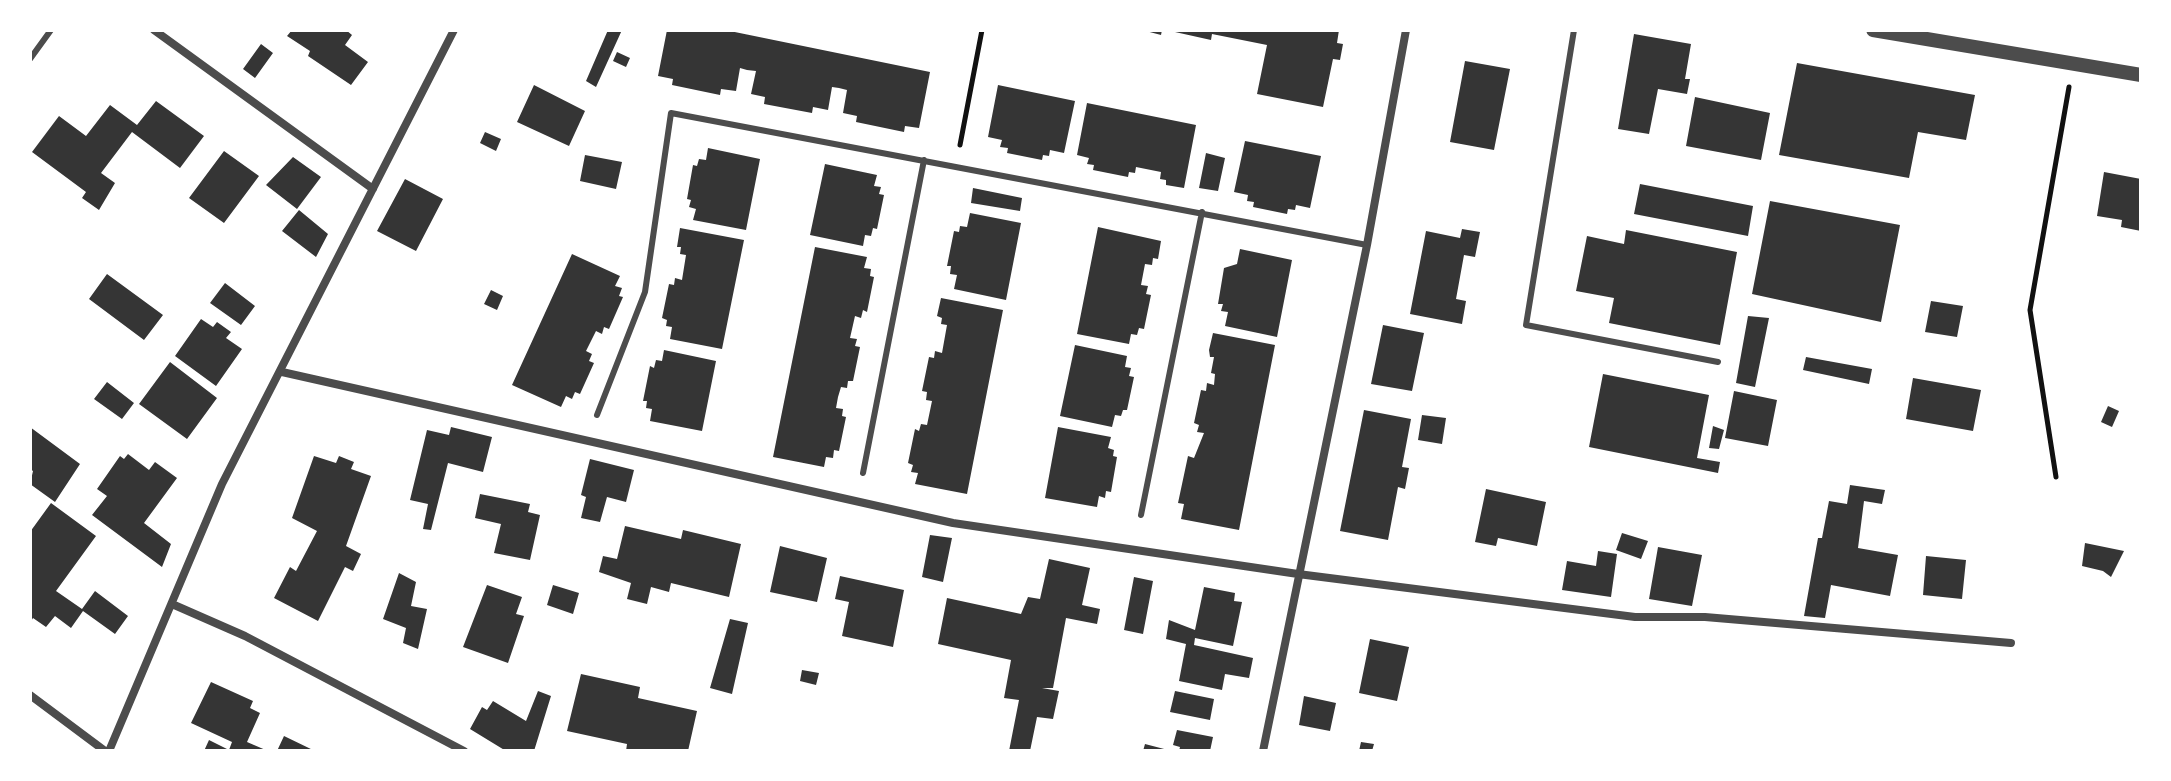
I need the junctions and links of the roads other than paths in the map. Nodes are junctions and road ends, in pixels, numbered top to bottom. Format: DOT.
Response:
graph roads {
  1 [pos="51,30"];
  2 [pos="154,30"];
  3 [pos="454,30"];
  4 [pos="1406,30"];
  5 [pos="1574,30"];
  6 [pos="1873,30"];
  7 [pos="30,59"];
  8 [pos="2141,75"];
  9 [pos="924,160"];
  10 [pos="373,189"];
  11 [pos="1202,212"];
  12 [pos="1367,245"];
  13 [pos="1718,362"];
  14 [pos="282,372"];
  15 [pos="597,415"];
  16 [pos="863,473"];
  17 [pos="1141,515"];
  18 [pos="1298,574"];
  19 [pos="172,604"];
  20 [pos="2011,643"];
  21 [pos="30,695"];
  22 [pos="107,751"];
  23 [pos="464,751"];
  24 [pos="1263,751"];
  1 -- 7 [label="lane"];
  2 -- 10 [label="street"];
  3 -- 10 [label="street"];
  4 -- 12 [label="street"];
  5 -- 13 [label="lane"];
  6 -- 8 [label="street"];
  9 -- 11 [label="lane"];
  9 -- 15 [label="lane"];
  9 -- 16 [label="lane"];
  10 -- 14 [label="street"];
  11 -- 12 [label="lane"];
  11 -- 17 [label="lane"];
  12 -- 18 [label="street"];
  14 -- 18 [label="street"];
  14 -- 19 [label="street"];
  18 -- 20 [label="street"];
  18 -- 24 [label="street"];
  19 -- 22 [label="street"];
  19 -- 23 [label="street"];
  21 -- 22 [label="street"];
}
